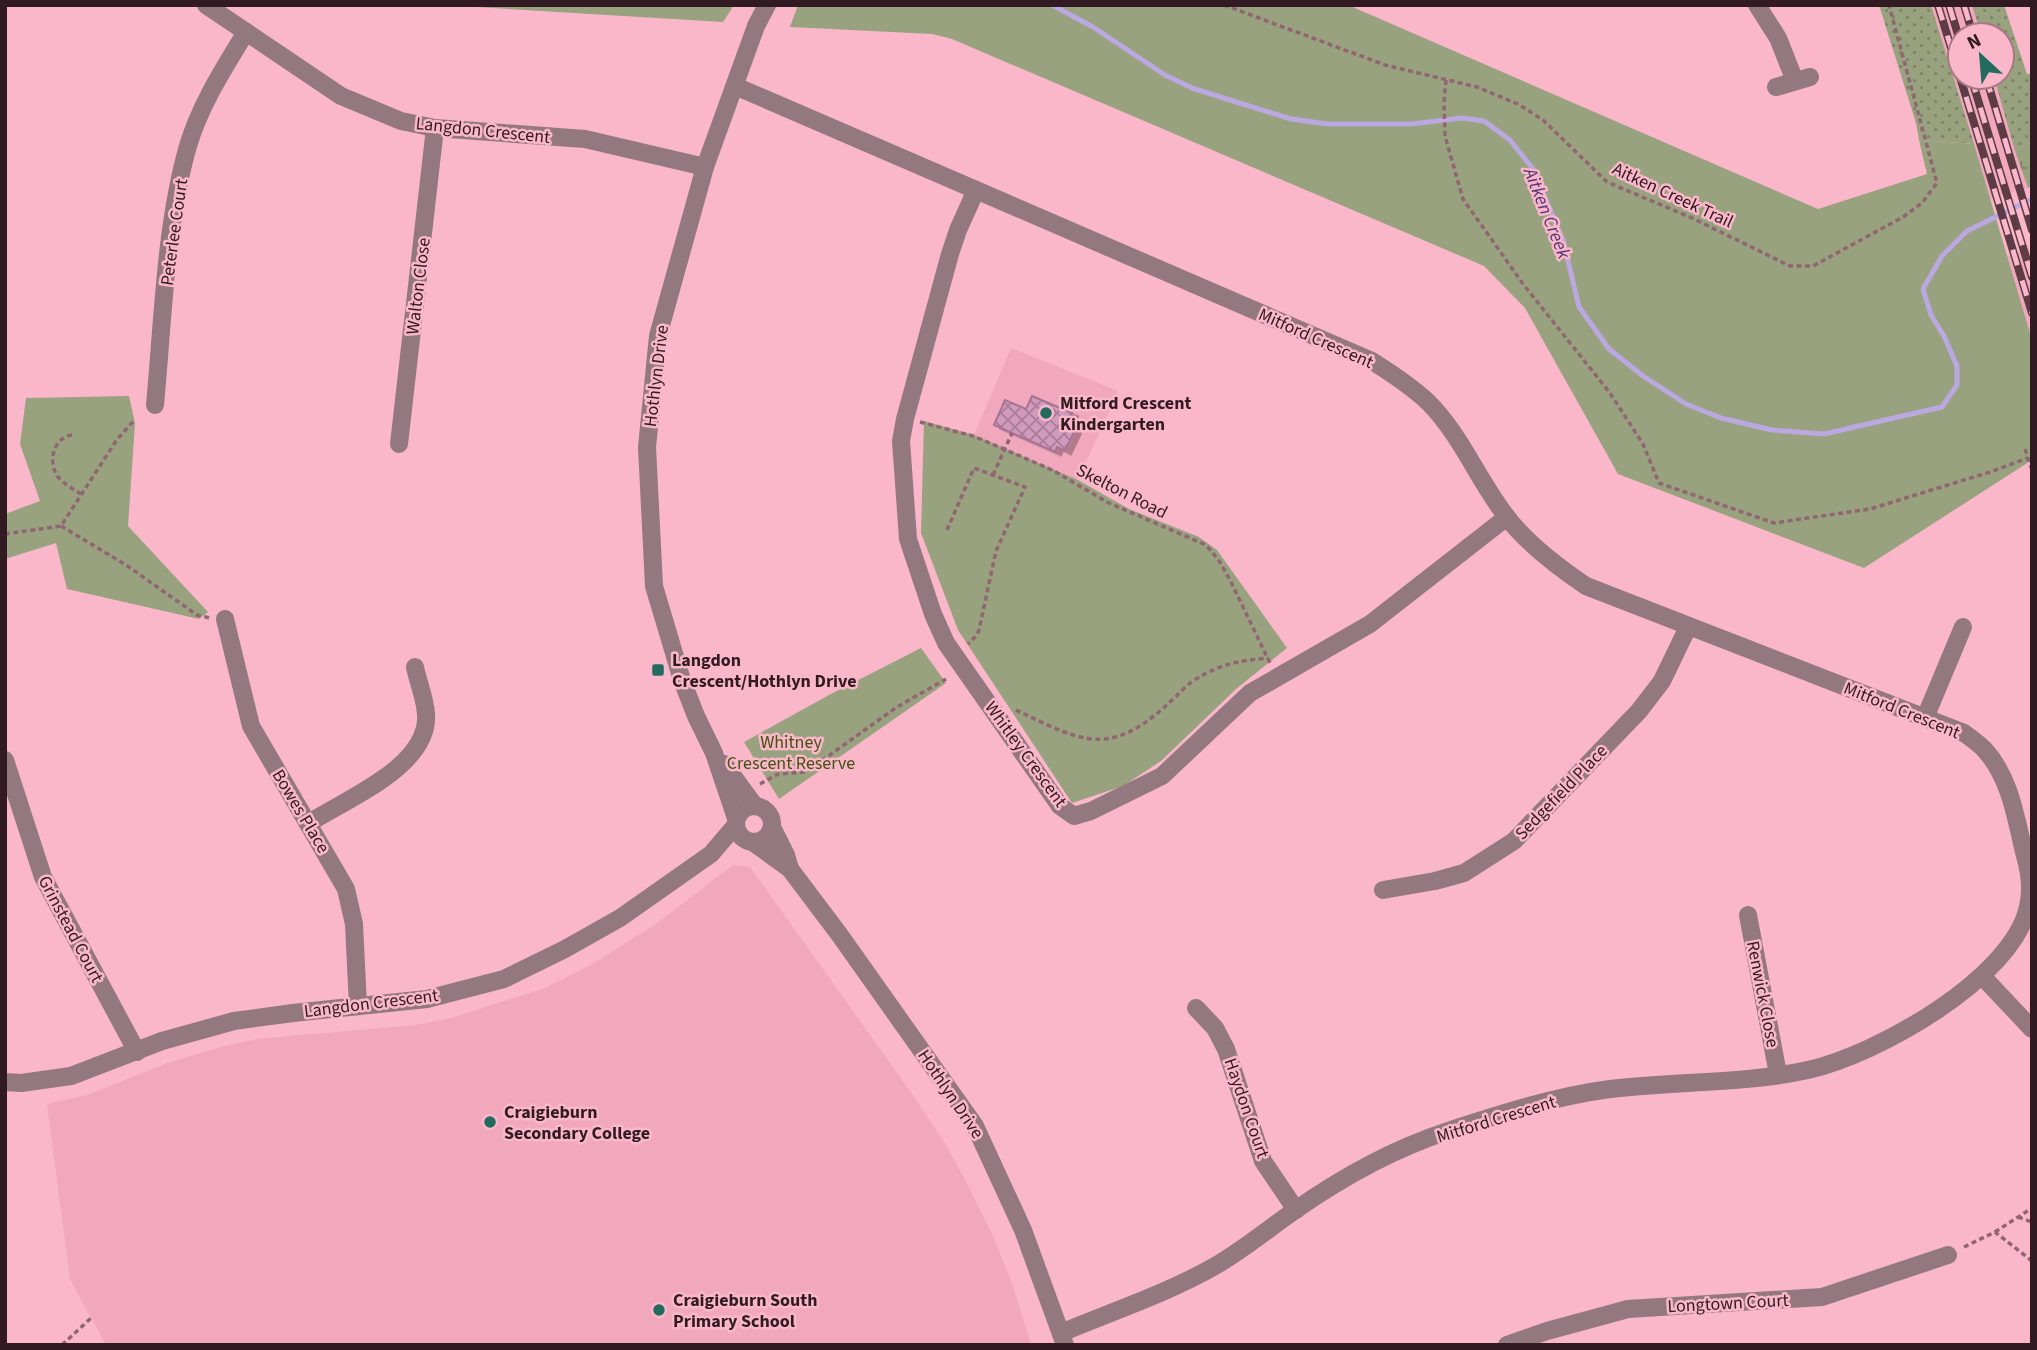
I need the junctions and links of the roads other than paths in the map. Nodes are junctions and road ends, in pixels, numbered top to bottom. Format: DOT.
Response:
graph roads {
  1 [pos="206,5"];
  2 [pos="767,5"];
  3 [pos="1758,5"];
  4 [pos="246,32"];
  5 [pos="735,86"];
  6 [pos="1776,87"];
  7 [pos="435,128"];
  8 [pos="705,167"];
  9 [pos="976,190"];
  10 [pos="155,405"];
  11 [pos="399,443"];
  12 [pos="1507,517"];
  13 [pos="225,619"];
  14 [pos="1963,626"];
  15 [pos="1688,627"];
  16 [pos="415,667"];
  17 [pos="1925,718"];
  18 [pos="714,753"];
  19 [pos="5,760"];
  20 [pos="755,806"];
  21 [pos="309,823"];
  22 [pos="772,827"];
  23 [pos="743,832"];
  24 [pos="790,869"];
  25 [pos="1383,890"];
  26 [pos="1748,915"];
  27 [pos="1982,976"];
  28 [pos="358,1006"];
  29 [pos="1196,1008"];
  30 [pos="2032,1029"];
  31 [pos="137,1052"];
  32 [pos="1778,1074"];
  33 [pos="5,1082"];
  34 [pos="1296,1210"];
  35 [pos="1948,1255"];
  36 [pos="1063,1339"];
  37 [pos="1507,1345"];
  1 -- 4 [label="street, Langdon Crescent"];
  2 -- 5 [label="street, Hothlyn Drive"];
  3 -- 6 [label="street"];
  4 -- 7 [label="street, Langdon Crescent"];
  4 -- 10 [label="street, Peterlee Court"];
  5 -- 8 [label="street, Hothlyn Drive"];
  5 -- 9 [label="street, Mitford Crescent"];
  7 -- 8 [label="street, Langdon Crescent"];
  7 -- 11 [label="street, Walton Close"];
  8 -- 18 [label="street, Hothlyn Drive"];
  9 -- 12 [label="street, Mitford Crescent"];
  9 -- 12 [label="street, Whitley Crescent"];
  12 -- 15 [label="street, Mitford Crescent"];
  13 -- 21 [label="street, Bowes Place"];
  14 -- 17 [label="street"];
  15 -- 17 [label="street, Mitford Crescent"];
  15 -- 25 [label="street, Sedgefield Place"];
  16 -- 21 [label="street"];
  17 -- 27 [label="street, Mitford Crescent"];
  18 -- 20 [label="street, Hothlyn Drive"];
  18 -- 23 [label="street, Hothlyn Drive"];
  19 -- 31 [label="street, Grinstead Court"];
  20 -- 22 [label="street"];
  20 -- 23 [label="street"];
  21 -- 28 [label="street, Bowes Place"];
  22 -- 23 [label="street"];
  22 -- 24 [label="street, Hothlyn Drive"];
  23 -- 24 [label="street, Hothlyn Drive"];
  23 -- 28 [label="street, Langdon Crescent"];
  24 -- 36 [label="street, Hothlyn Drive"];
  26 -- 32 [label="street, Renwick Close"];
  27 -- 30 [label="street"];
  27 -- 32 [label="street, Mitford Crescent"];
  28 -- 31 [label="street, Langdon Crescent"];
  29 -- 34 [label="street, Haydon Court"];
  31 -- 33 [label="street, Langdon Crescent"];
  32 -- 34 [label="street, Mitford Crescent"];
  34 -- 36 [label="street, Mitford Crescent"];
  35 -- 37 [label="street, Longtown Court"];
}
